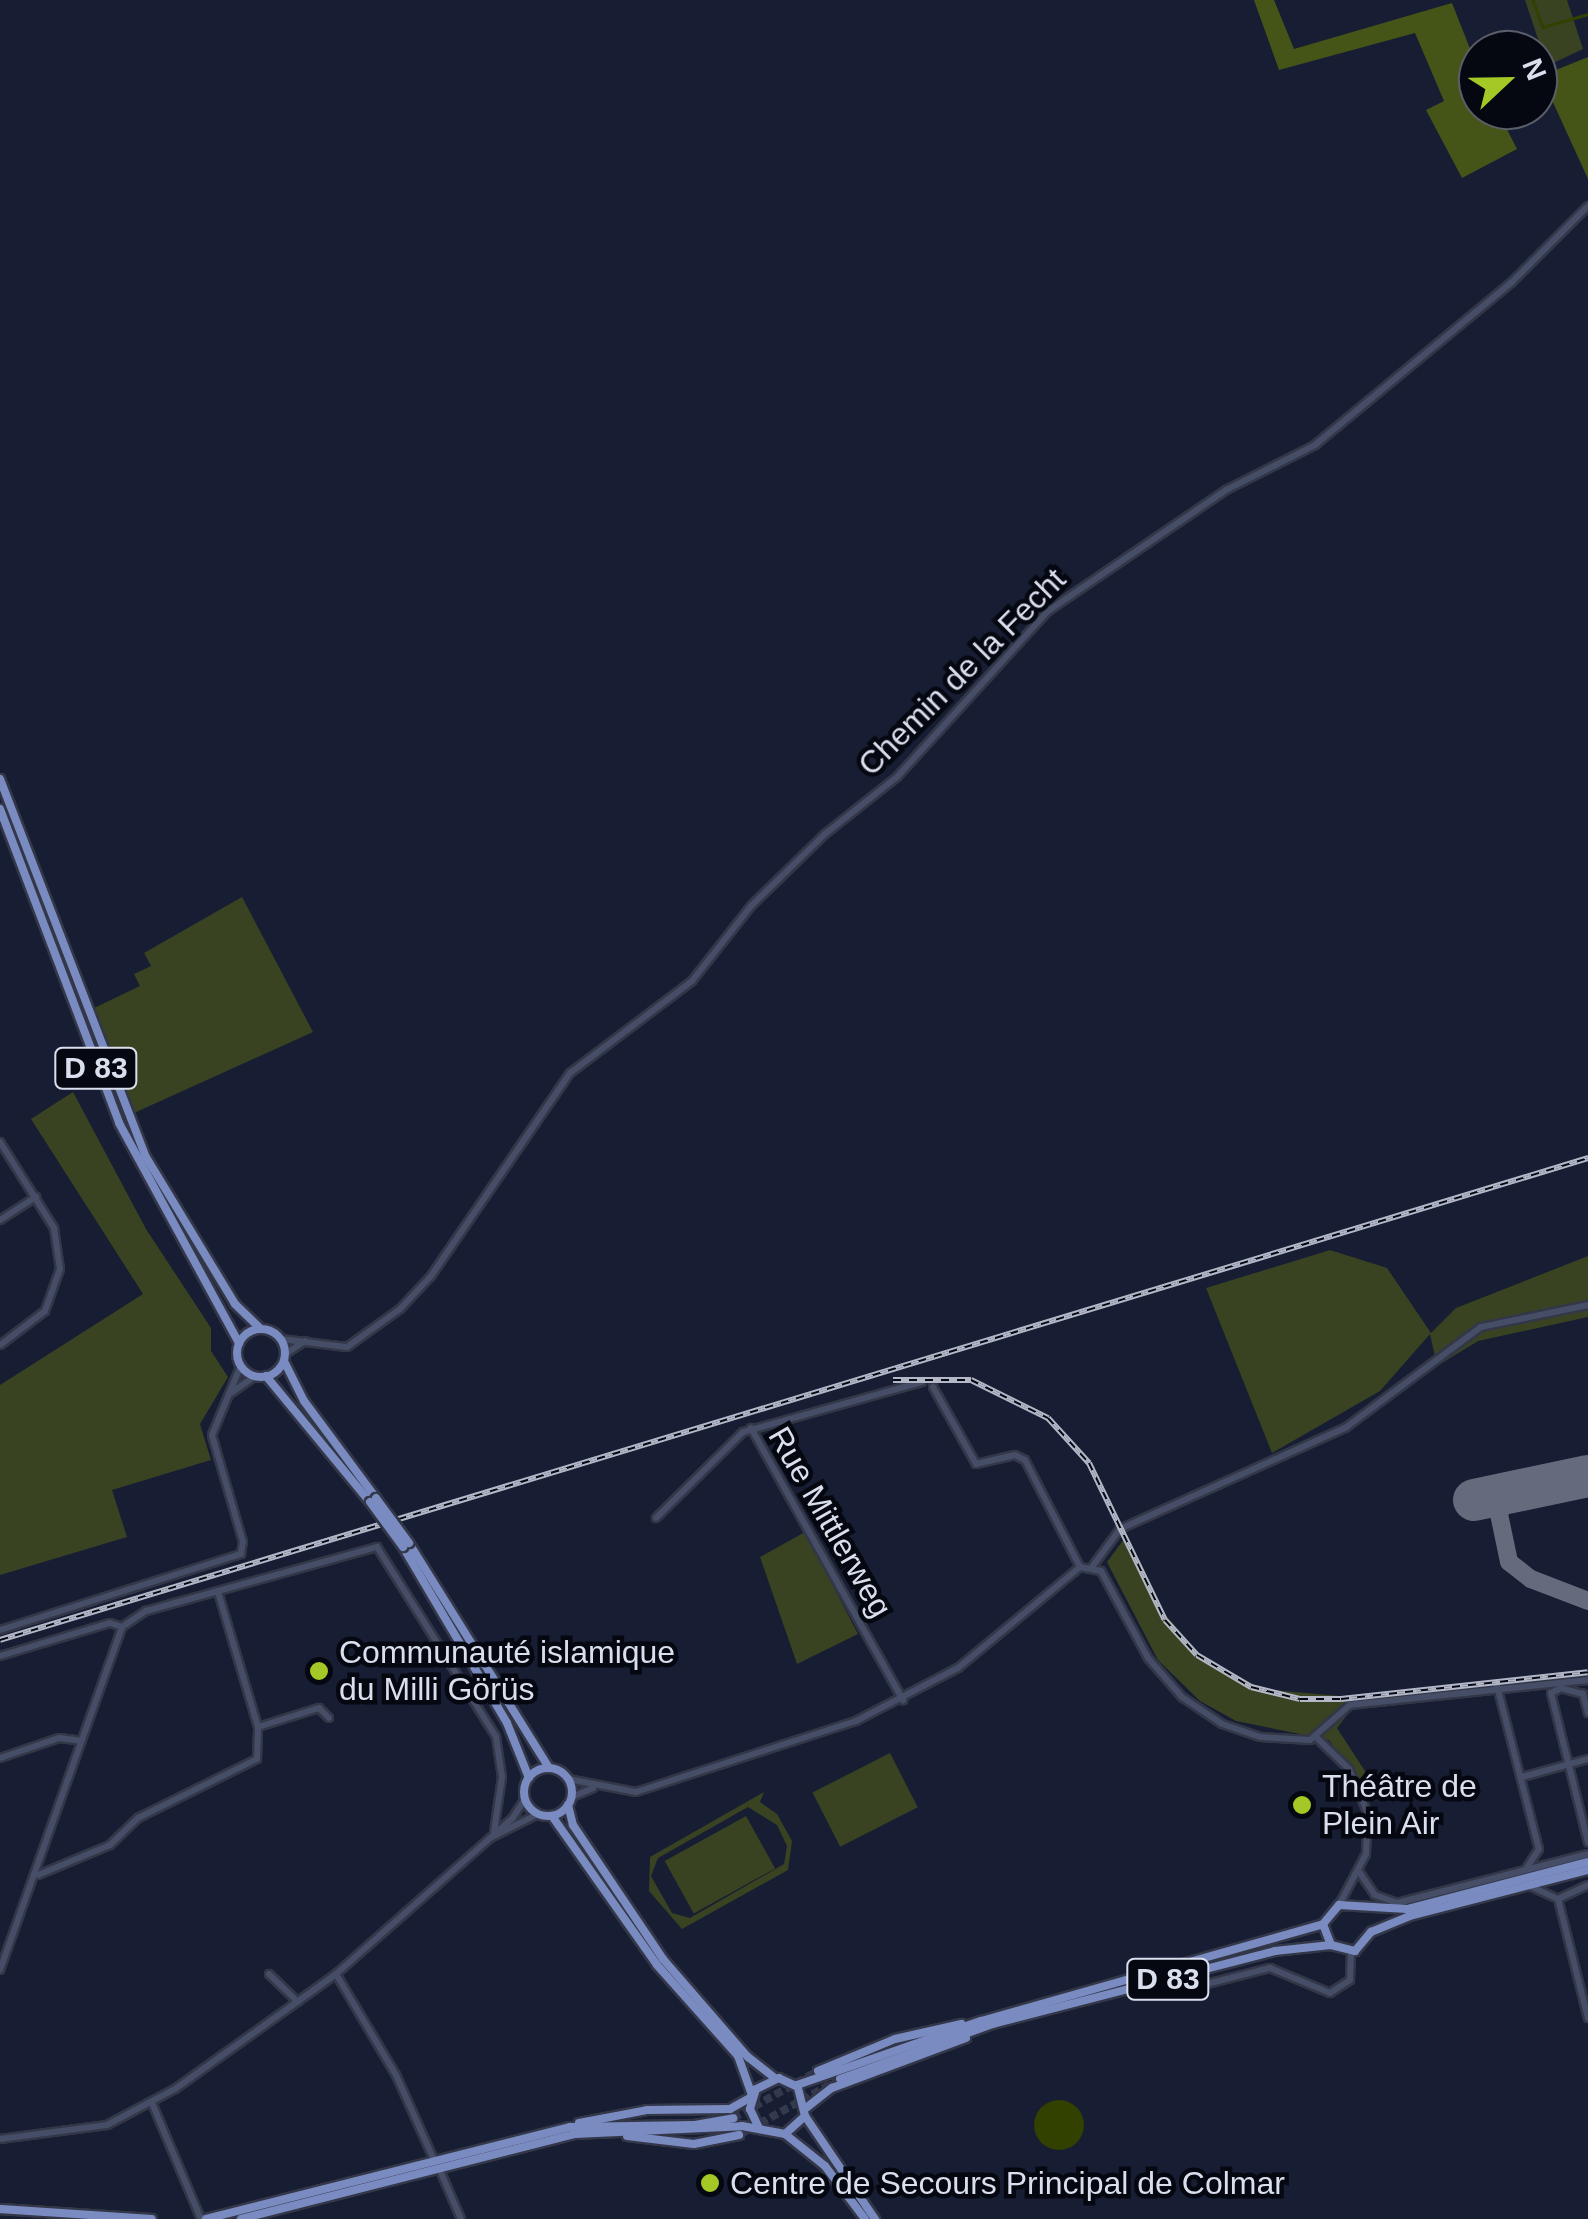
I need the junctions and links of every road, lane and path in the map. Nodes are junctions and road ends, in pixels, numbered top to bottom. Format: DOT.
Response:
graph roads {
  1 [pos="1588,206"];
  2 [pos="0,779"];
  3 [pos="0,809"];
  4 [pos="0,1142"];
  5 [pos="3,1153"];
  6 [pos="36,1197"];
  7 [pos="0,1220"];
  8 [pos="1588,1304"];
  9 [pos="260,1328"];
  10 [pos="281,1339"];
  11 [pos="306,1341"];
  12 [pos="240,1343"];
  13 [pos="0,1345"];
  14 [pos="285,1357"];
  15 [pos="241,1364"];
  16 [pos="256,1376"];
  17 [pos="266,1376"];
  18 [pos="922,1382"];
  19 [pos="933,1387"];
  20 [pos="230,1394"];
  21 [pos="751,1428"];
  22 [pos="373,1500"];
  23 [pos="656,1518"];
  24 [pos="407,1545"];
  25 [pos="1080,1566"];
  26 [pos="1092,1566"];
  27 [pos="218,1592"];
  28 [pos="122,1627"];
  29 [pos="0,1630"];
  30 [pos="0,1656"];
  31 [pos="1588,1680"];
  32 [pos="1497,1686"];
  33 [pos="903,1700"];
  34 [pos="1588,1714"];
  35 [pos="328,1718"];
  36 [pos="258,1727"];
  37 [pos="1316,1737"];
  38 [pos="82,1742"];
  39 [pos="0,1758"];
  40 [pos="1588,1758"];
  41 [pos="1564,1765"];
  42 [pos="549,1768"];
  43 [pos="1522,1777"];
  44 [pos="529,1778"];
  45 [pos="568,1779"];
  46 [pos="593,1788"];
  47 [pos="526,1799"];
  48 [pos="570,1801"];
  49 [pos="495,1814"];
  50 [pos="538,1814"];
  51 [pos="552,1816"];
  52 [pos="512,1819"];
  53 [pos="491,1835"];
  54 [pos="1586,1844"];
  55 [pos="1539,1849"];
  56 [pos="1588,1854"];
  57 [pos="1559,1861"];
  58 [pos="1588,1862"];
  59 [pos="1358,1870"];
  60 [pos="1525,1870"];
  61 [pos="1588,1870"];
  62 [pos="38,1875"];
  63 [pos="1588,1885"];
  64 [pos="1529,1886"];
  65 [pos="1349,1887"];
  66 [pos="1558,1899"];
  67 [pos="1354,1904"];
  68 [pos="1339,1905"];
  69 [pos="1364,1910"];
  70 [pos="1323,1924"];
  71 [pos="1371,1932"];
  72 [pos="1331,1945"];
  73 [pos="1351,1952"];
  74 [pos="0,1970"];
  75 [pos="270,1974"];
  76 [pos="336,1974"];
  77 [pos="1179,1991"];
  78 [pos="298,2002"];
  79 [pos="1588,2018"];
  80 [pos="981,2021"];
  81 [pos="1007,2022"];
  82 [pos="818,2071"];
  83 [pos="779,2078"];
  84 [pos="840,2078"];
  85 [pos="797,2086"];
  86 [pos="752,2095"];
  87 [pos="152,2103"];
  88 [pos="806,2112"];
  89 [pos="734,2118"];
  90 [pos="570,2127"];
  91 [pos="759,2128"];
  92 [pos="618,2133"];
  93 [pos="785,2134"];
  94 [pos="739,2135"];
  95 [pos="0,2139"];
  96 [pos="437,2164"];
  97 [pos="0,2209"];
  98 [pos="27,2215"];
  99 [pos="152,2219"];
  100 [pos="204,2219"];
  101 [pos="242,2219"];
  102 [pos="461,2219"];
  103 [pos="865,2219"];
  104 [pos="875,2219"];
  1 -- 11 [label="street, Chemin de la Fecht"];
  2 -- 9 [label="main road, D 83"];
  3 -- 12 [label="main road, D 83"];
  4 -- 5 [label="street"];
  5 -- 6 [label="street"];
  6 -- 7 [label="street"];
  6 -- 13 [label="street"];
  8 -- 26 [label="street"];
  9 -- 10 [label="main road"];
  9 -- 12 [label="main road"];
  10 -- 11 [label="street, Chemin de la Fecht"];
  10 -- 14 [label="main road"];
  11 -- 14 [label="street"];
  12 -- 15 [label="main road"];
  14 -- 17 [label="main road"];
  14 -- 22 [label="main road"];
  15 -- 16 [label="main road"];
  15 -- 20 [label="street"];
  16 -- 17 [label="main road"];
  16 -- 20 [label="street"];
  17 -- 22 [label="main road"];
  18 -- 21 [label="street"];
  19 -- 25 [label="street"];
  20 -- 29 [label="street"];
  21 -- 23 [label="street, Rue Mittlerweg"];
  21 -- 33 [label="street, Rue Mittlerweg"];
  22 -- 24 [label="main road, bridge"];
  24 -- 42 [label="main road"];
  24 -- 44 [label="main road"];
  25 -- 26 [label="street"];
  25 -- 33 [label="street"];
  26 -- 37 [label="street"];
  27 -- 28 [label="street"];
  27 -- 36 [label="street"];
  27 -- 49 [label="street"];
  28 -- 30 [label="street"];
  28 -- 38 [label="street"];
  31 -- 32 [label="street"];
  32 -- 37 [label="street"];
  32 -- 43 [label="street"];
  33 -- 46 [label="street"];
  34 -- 41 [label="street"];
  35 -- 36 [label="street"];
  36 -- 62 [label="street"];
  37 -- 59 [label="street"];
  38 -- 39 [label="street"];
  38 -- 62 [label="street"];
  40 -- 41 [label="street"];
  41 -- 43 [label="street"];
  41 -- 54 [label="street"];
  42 -- 44 [label="main road"];
  42 -- 45 [label="main road"];
  43 -- 55 [label="street"];
  44 -- 47 [label="main road"];
  45 -- 46 [label="street"];
  45 -- 48 [label="main road"];
  46 -- 48 [label="street"];
  47 -- 50 [label="main road"];
  47 -- 52 [label="street"];
  48 -- 51 [label="main road"];
  48 -- 83 [label="main road"];
  49 -- 52 [label="street"];
  49 -- 53 [label="street"];
  50 -- 51 [label="main road"];
  50 -- 53 [label="street"];
  51 -- 86 [label="main road"];
  52 -- 53 [label="street"];
  53 -- 76 [label="street"];
  55 -- 57 [label="street"];
  55 -- 60 [label="street"];
  56 -- 57 [label="street"];
  57 -- 60 [label="street"];
  58 -- 69 [label="main road"];
  59 -- 60 [label="street"];
  59 -- 65 [label="street"];
  61 -- 64 [label="main road"];
  62 -- 74 [label="street"];
  63 -- 66 [label="street"];
  64 -- 66 [label="street"];
  64 -- 71 [label="main road"];
  65 -- 67 [label="street"];
  65 -- 68 [label="street"];
  66 -- 79 [label="street"];
  67 -- 68 [label="main road"];
  67 -- 69 [label="main road"];
  68 -- 70 [label="main road"];
  69 -- 71 [label="main road"];
  70 -- 72 [label="main road"];
  70 -- 80 [label="main road, D 83"];
  71 -- 73 [label="main road"];
  72 -- 73 [label="main road"];
  72 -- 81 [label="main road, D 83"];
  73 -- 77 [label="street"];
  75 -- 78 [label="street"];
  76 -- 78 [label="street"];
  76 -- 96 [label="street"];
  78 -- 87 [label="street"];
  80 -- 82 [label="main road, D 83"];
  80 -- 85 [label="main road, D 83"];
  81 -- 84 [label="main road, D 83"];
  81 -- 88 [label="main road, D 83"];
  83 -- 85 [label="main road"];
  83 -- 86 [label="main road"];
  85 -- 88 [label="main road"];
  86 -- 90 [label="main road"];
  86 -- 91 [label="main road"];
  87 -- 95 [label="street"];
  87 -- 100 [label="street"];
  88 -- 93 [label="main road"];
  88 -- 104 [label="main road"];
  89 -- 90 [label="main road"];
  90 -- 96 [label="main road"];
  91 -- 92 [label="main road"];
  91 -- 93 [label="main road"];
  92 -- 94 [label="main road"];
  92 -- 96 [label="main road"];
  93 -- 103 [label="main road"];
  96 -- 100 [label="main road"];
  96 -- 101 [label="main road"];
  96 -- 102 [label="street"];
  97 -- 98 [label="main road"];
  98 -- 99 [label="main road"];
}
